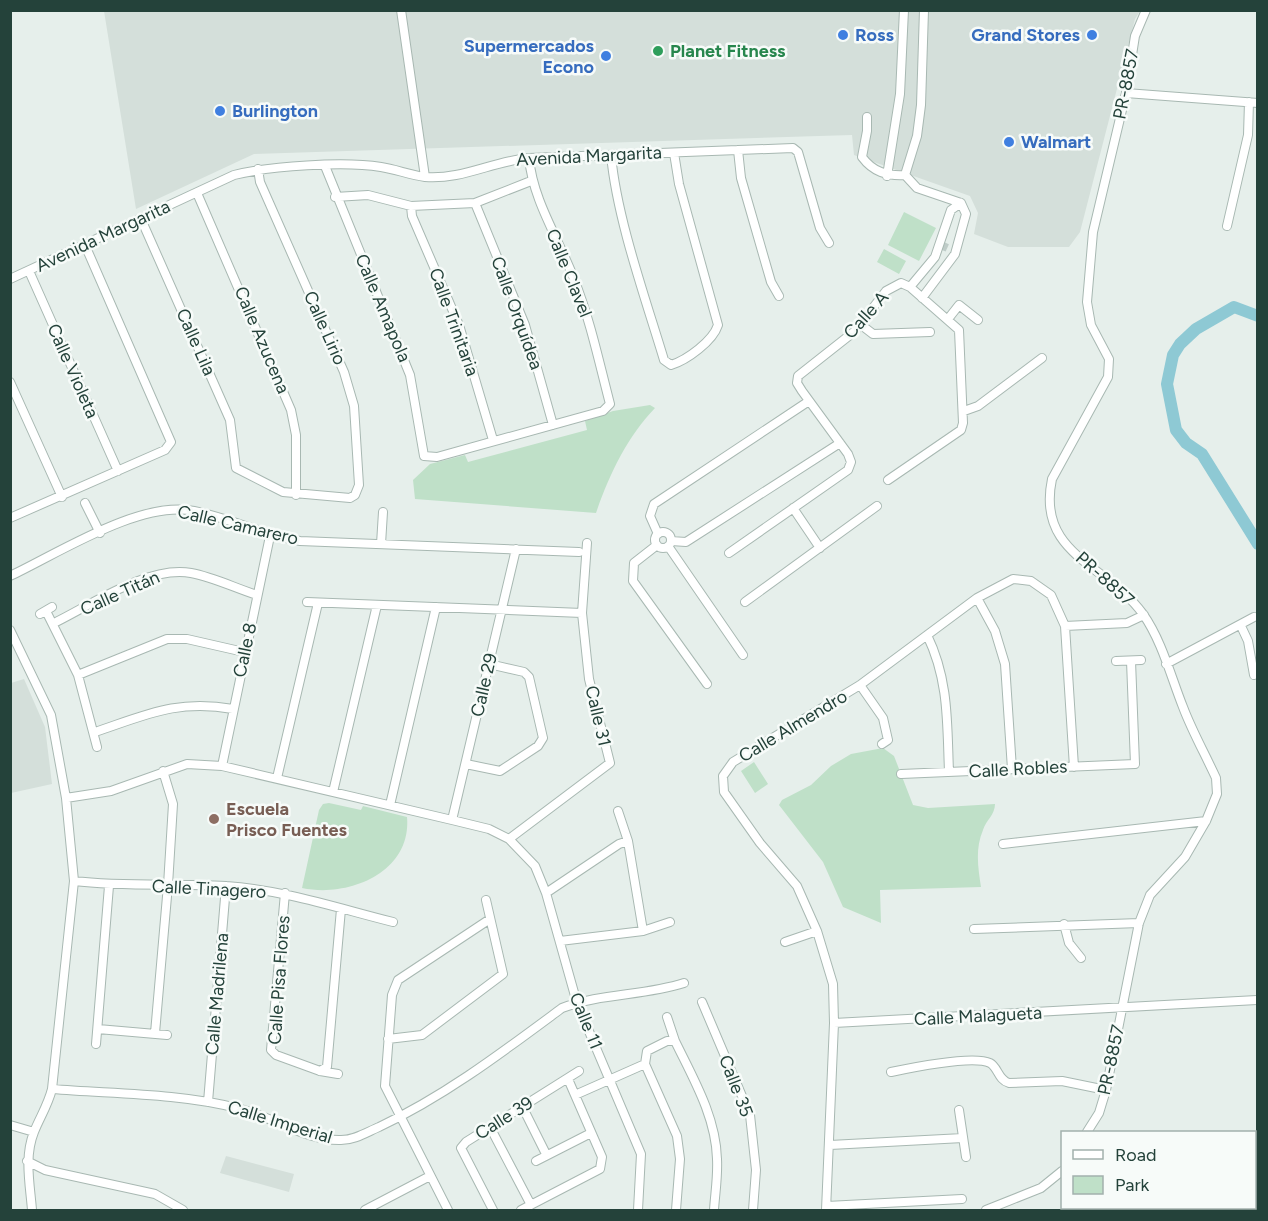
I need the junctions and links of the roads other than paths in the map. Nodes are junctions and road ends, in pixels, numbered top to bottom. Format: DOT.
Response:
graph roads {
  1 [pos="401,10"];
  2 [pos="904,10"];
  3 [pos="924,10"];
  4 [pos="1146,10"];
  5 [pos="1126,93"];
  6 [pos="1253,102"];
  7 [pos="867,117"];
  8 [pos="738,150"];
  9 [pos="674,153"];
  10 [pos="611,155"];
  11 [pos="529,158"];
  12 [pos="325,166"];
  13 [pos="258,169"];
  14 [pos="904,175"];
  15 [pos="887,176"];
  16 [pos="425,177"];
  17 [pos="531,181"];
  18 [pos="197,193"];
  19 [pos="336,197"];
  20 [pos="475,203"];
  21 [pos="961,203"];
  22 [pos="411,206"];
  23 [pos="141,219"];
  24 [pos="1227,226"];
  25 [pos="945,232"];
  26 [pos="946,241"];
  27 [pos="829,243"];
  28 [pos="85,245"];
  29 [pos="942,250"];
  30 [pos="935,257"];
  31 [pos="28,271"];
  32 [pos="10,279"];
  33 [pos="910,287"];
  34 [pos="779,296"];
  35 [pos="922,297"];
  36 [pos="948,319"];
  37 [pos="978,320"];
  38 [pos="860,324"];
  39 [pos="930,332"];
  40 [pos="1042,358"];
  41 [pos="10,382"];
  42 [pos="809,401"];
  43 [pos="964,411"];
  44 [pos="553,425"];
  45 [pos="494,440"];
  46 [pos="840,443"];
  47 [pos="118,471"];
  48 [pos="888,480"];
  49 [pos="296,495"];
  50 [pos="62,497"];
  51 [pos="85,503"];
  52 [pos="877,506"];
  53 [pos="794,508"];
  54 [pos="383,512"];
  55 [pos="11,519"];
  56 [pos="100,532"];
  57 [pos="658,534"];
  58 [pos="270,536"];
  59 [pos="586,543"];
  60 [pos="381,544"];
  61 [pos="669,544"];
  62 [pos="657,545"];
  63 [pos="820,548"];
  64 [pos="516,549"];
  65 [pos="579,552"];
  66 [pos="729,553"];
  67 [pos="10,576"];
  68 [pos="257,595"];
  69 [pos="977,598"];
  70 [pos="307,602"];
  71 [pos="745,602"];
  72 [pos="318,603"];
  73 [pos="376,605"];
  74 [pos="436,607"];
  75 [pos="501,610"];
  76 [pos="46,611"];
  77 [pos="582,613"];
  78 [pos="1144,615"];
  79 [pos="1254,617"];
  80 [pos="54,623"];
  81 [pos="1065,626"];
  82 [pos="1241,626"];
  83 [pos="10,630"];
  84 [pos="927,635"];
  85 [pos="244,652"];
  86 [pos="743,655"];
  87 [pos="1142,660"];
  88 [pos="1116,661"];
  89 [pos="1131,661"];
  90 [pos="489,664"];
  91 [pos="1167,664"];
  92 [pos="78,675"];
  93 [pos="1254,675"];
  94 [pos="707,684"];
  95 [pos="860,685"];
  96 [pos="233,709"];
  97 [pos="95,732"];
  98 [pos="882,744"];
  99 [pos="97,747"];
  100 [pos="466,764"];
  101 [pos="222,766"];
  102 [pos="1074,767"];
  103 [pos="1012,770"];
  104 [pos="163,771"];
  105 [pos="949,772"];
  106 [pos="901,774"];
  107 [pos="277,778"];
  108 [pos="333,792"];
  109 [pos="66,798"];
  110 [pos="390,805"];
  111 [pos="618,811"];
  112 [pos="452,820"];
  113 [pos="1206,821"];
  114 [pos="509,839"];
  115 [pos="628,841"];
  116 [pos="1003,844"];
  117 [pos="74,881"];
  118 [pos="168,885"];
  119 [pos="109,886"];
  120 [pos="226,886"];
  121 [pos="285,893"];
  122 [pos="546,893"];
  123 [pos="486,900"];
  124 [pos="341,909"];
  125 [pos="490,919"];
  126 [pos="393,922"];
  127 [pos="670,922"];
  128 [pos="1140,923"];
  129 [pos="1064,924"];
  130 [pos="974,928"];
  131 [pos="643,931"];
  132 [pos="817,931"];
  133 [pos="560,941"];
  134 [pos="785,942"];
  135 [pos="1081,958"];
  136 [pos="684,983"];
  137 [pos="1257,1000"];
  138 [pos="702,1002"];
  139 [pos="577,1003"];
  140 [pos="1122,1008"];
  141 [pos="667,1017"];
  142 [pos="834,1023"];
  143 [pos="98,1029"];
  144 [pos="155,1033"];
  145 [pos="167,1035"];
  146 [pos="388,1039"];
  147 [pos="675,1041"];
  148 [pos="96,1044"];
  149 [pos="645,1064"];
  150 [pos="320,1071"];
  151 [pos="579,1071"];
  152 [pos="891,1072"];
  153 [pos="338,1074"];
  154 [pos="610,1078"];
  155 [pos="568,1079"];
  156 [pos="52,1089"];
  157 [pos="1106,1090"];
  158 [pos="575,1095"];
  159 [pos="208,1102"];
  160 [pos="522,1106"];
  161 [pos="959,1110"];
  162 [pos="399,1118"];
  163 [pos="10,1125"];
  164 [pos="490,1127"];
  165 [pos="1088,1131"];
  166 [pos="34,1132"];
  167 [pos="591,1133"];
  168 [pos="963,1138"];
  169 [pos="830,1145"];
  170 [pos="546,1154"];
  171 [pos="966,1156"];
  172 [pos="27,1161"];
  173 [pos="536,1161"];
  174 [pos="1061,1172"];
  175 [pos="430,1176"];
  176 [pos="962,1199"];
  177 [pos="531,1205"];
  178 [pos="827,1208"];
  179 [pos="32,1210"];
  180 [pos="183,1210"];
  181 [pos="365,1210"];
  182 [pos="447,1210"];
  183 [pos="493,1210"];
  184 [pos="521,1210"];
  185 [pos="638,1210"];
  186 [pos="676,1210"];
  187 [pos="714,1210"];
  188 [pos="753,1210"];
  189 [pos="986,1210"];
  1 -- 16 [label="street"];
  2 -- 15 [label="street"];
  3 -- 14 [label="street"];
  4 -- 5 [label="street, PR-8857"];
  5 -- 6 [label="street"];
  5 -- 78 [label="street, PR-8857"];
  6 -- 24 [label="street"];
  7 -- 15 [label="street"];
  8 -- 9 [label="street, Avenida Margarita"];
  8 -- 27 [label="street, Avenida Margarita"];
  8 -- 34 [label="street"];
  9 -- 10 [label="street, Avenida Margarita"];
  9 -- 10 [label="street"];
  10 -- 11 [label="street, Avenida Margarita"];
  11 -- 16 [label="street, Avenida Margarita"];
  11 -- 17 [label="street, Calle Clavel"];
  12 -- 13 [label="street, Avenida Margarita"];
  12 -- 16 [label="street, Avenida Margarita"];
  12 -- 19 [label="street, Calle Amapola"];
  13 -- 18 [label="street, Avenida Margarita"];
  13 -- 49 [label="street, Calle Lirio"];
  14 -- 15 [label="street"];
  14 -- 21 [label="street"];
  17 -- 20 [label="street"];
  17 -- 44 [label="street, Calle Clavel"];
  18 -- 23 [label="street, Avenida Margarita"];
  18 -- 49 [label="street, Calle Azucena"];
  19 -- 22 [label="street"];
  19 -- 45 [label="street, Calle Amapola"];
  20 -- 22 [label="street"];
  20 -- 44 [label="street, Calle Orquídea"];
  21 -- 25 [label="street"];
  21 -- 35 [label="street"];
  22 -- 45 [label="street, Calle Trinitaria"];
  23 -- 28 [label="street, Avenida Margarita"];
  23 -- 49 [label="street, Calle Lila"];
  25 -- 26 [label="street"];
  25 -- 30 [label="street"];
  28 -- 31 [label="street, Avenida Margarita"];
  28 -- 47 [label="street"];
  29 -- 30 [label="street"];
  30 -- 33 [label="street"];
  31 -- 32 [label="street, Avenida Margarita"];
  31 -- 47 [label="street, Calle Violeta"];
  33 -- 35 [label="street, Calle A"];
  33 -- 38 [label="street, Calle A"];
  35 -- 36 [label="street, Calle A"];
  36 -- 37 [label="street"];
  36 -- 43 [label="street, Calle A"];
  38 -- 39 [label="street"];
  38 -- 42 [label="street, Calle A"];
  40 -- 43 [label="street"];
  41 -- 50 [label="street"];
  42 -- 46 [label="street, Calle A"];
  42 -- 57 [label="street"];
  43 -- 48 [label="street, Calle A"];
  44 -- 45 [label="street"];
  46 -- 53 [label="street, Calle A"];
  46 -- 61 [label="street"];
  47 -- 50 [label="street"];
  50 -- 55 [label="street"];
  51 -- 56 [label="street"];
  52 -- 63 [label="street"];
  53 -- 63 [label="street"];
  53 -- 66 [label="street, Calle A"];
  54 -- 60 [label="street"];
  56 -- 58 [label="street, Calle Camarero"];
  56 -- 67 [label="street, Calle Camarero"];
  57 -- 61 [label="street"];
  57 -- 62 [label="street"];
  58 -- 60 [label="street, Calle Camarero"];
  58 -- 68 [label="street, Calle 8"];
  59 -- 77 [label="street, Calle 31"];
  60 -- 64 [label="street, Calle Camarero"];
  61 -- 62 [label="street"];
  61 -- 86 [label="street"];
  62 -- 94 [label="street"];
  63 -- 71 [label="street"];
  64 -- 65 [label="street, Calle Camarero"];
  64 -- 75 [label="street, Calle 29"];
  68 -- 80 [label="street, Calle Titán"];
  68 -- 85 [label="street, Calle 8"];
  69 -- 81 [label="street, Calle Almendro"];
  69 -- 84 [label="street, Calle Almendro"];
  69 -- 103 [label="street"];
  70 -- 72 [label="street"];
  72 -- 73 [label="street"];
  72 -- 107 [label="street"];
  73 -- 74 [label="street"];
  73 -- 108 [label="street"];
  74 -- 75 [label="street"];
  74 -- 110 [label="street"];
  75 -- 77 [label="street"];
  75 -- 90 [label="street, Calle 29"];
  76 -- 80 [label="street"];
  77 -- 114 [label="street, Calle 31"];
  78 -- 81 [label="street"];
  78 -- 91 [label="street, PR-8857"];
  79 -- 82 [label="street"];
  80 -- 92 [label="street"];
  81 -- 102 [label="street, Calle Almendro"];
  82 -- 91 [label="street"];
  82 -- 93 [label="street"];
  83 -- 109 [label="street"];
  84 -- 95 [label="street, Calle Almendro"];
  84 -- 105 [label="street"];
  85 -- 92 [label="street"];
  85 -- 96 [label="street, Calle 8"];
  87 -- 89 [label="street"];
  88 -- 89 [label="street"];
  89 -- 102 [label="street, Calle Robles"];
  90 -- 100 [label="street, Calle 29"];
  90 -- 100 [label="street"];
  91 -- 113 [label="street, PR-8857"];
  92 -- 97 [label="street"];
  95 -- 98 [label="street"];
  95 -- 132 [label="street, Calle Almendro"];
  96 -- 97 [label="street"];
  96 -- 101 [label="street, Calle 8"];
  97 -- 99 [label="street"];
  100 -- 112 [label="street, Calle 29"];
  101 -- 104 [label="street"];
  101 -- 107 [label="street"];
  102 -- 103 [label="street, Calle Robles"];
  103 -- 105 [label="street, Calle Robles"];
  104 -- 109 [label="street"];
  104 -- 118 [label="street"];
  105 -- 106 [label="street, Calle Robles"];
  107 -- 108 [label="street"];
  108 -- 110 [label="street"];
  109 -- 117 [label="street"];
  110 -- 112 [label="street"];
  111 -- 115 [label="street"];
  112 -- 114 [label="street"];
  113 -- 116 [label="street"];
  113 -- 128 [label="street, PR-8857"];
  114 -- 122 [label="street, Calle 11"];
  115 -- 122 [label="street"];
  115 -- 131 [label="street"];
  117 -- 119 [label="street, Calle Tinagero"];
  117 -- 156 [label="street"];
  118 -- 119 [label="street, Calle Tinagero"];
  118 -- 120 [label="street, Calle Tinagero"];
  118 -- 144 [label="street"];
  119 -- 143 [label="street"];
  120 -- 121 [label="street, Calle Tinagero"];
  120 -- 159 [label="street, Calle Madrilena"];
  121 -- 124 [label="street, Calle Tinagero"];
  121 -- 150 [label="street, Calle Pisa Flores"];
  122 -- 133 [label="street, Calle 11"];
  123 -- 125 [label="street"];
  124 -- 126 [label="street, Calle Tinagero"];
  124 -- 150 [label="street"];
  125 -- 146 [label="street"];
  125 -- 146 [label="street"];
  127 -- 131 [label="street"];
  128 -- 129 [label="street"];
  128 -- 140 [label="street, PR-8857"];
  129 -- 130 [label="street"];
  129 -- 135 [label="street"];
  131 -- 133 [label="street"];
  132 -- 134 [label="street"];
  132 -- 142 [label="street, Calle Almendro"];
  133 -- 139 [label="street, Calle 11"];
  136 -- 139 [label="street, Calle Imperial"];
  137 -- 140 [label="street, Calle Malagueta"];
  138 -- 188 [label="street, Calle 35"];
  139 -- 154 [label="street, Calle 11"];
  139 -- 162 [label="street, Calle Imperial"];
  140 -- 142 [label="street, Calle Malagueta"];
  140 -- 157 [label="street, PR-8857"];
  141 -- 147 [label="street"];
  142 -- 169 [label="street, Calle Almendro"];
  143 -- 144 [label="street"];
  143 -- 148 [label="street"];
  144 -- 145 [label="street"];
  146 -- 162 [label="street"];
  147 -- 149 [label="street"];
  147 -- 187 [label="street"];
  149 -- 154 [label="street"];
  149 -- 186 [label="street"];
  150 -- 153 [label="street"];
  151 -- 155 [label="street, Calle 39"];
  152 -- 157 [label="street"];
  154 -- 158 [label="street"];
  154 -- 185 [label="street, Calle 11"];
  155 -- 158 [label="street"];
  155 -- 160 [label="street, Calle 39"];
  156 -- 159 [label="street, Calle Imperial"];
  156 -- 166 [label="street"];
  157 -- 165 [label="street, PR-8857"];
  158 -- 167 [label="street"];
  159 -- 162 [label="street, Calle Imperial"];
  160 -- 164 [label="street, Calle 39"];
  160 -- 170 [label="street"];
  161 -- 168 [label="street"];
  162 -- 175 [label="street"];
  163 -- 166 [label="street"];
  164 -- 177 [label="street"];
  164 -- 183 [label="street, Calle 39"];
  166 -- 172 [label="street"];
  167 -- 170 [label="street"];
  167 -- 177 [label="street"];
  168 -- 169 [label="street"];
  168 -- 171 [label="street"];
  169 -- 178 [label="street, Calle Almendro"];
  170 -- 173 [label="street"];
  172 -- 179 [label="street"];
  172 -- 180 [label="street"];
  174 -- 189 [label="street"];
  175 -- 181 [label="street"];
  175 -- 182 [label="street"];
  176 -- 178 [label="street"];
  177 -- 184 [label="street"];
}
